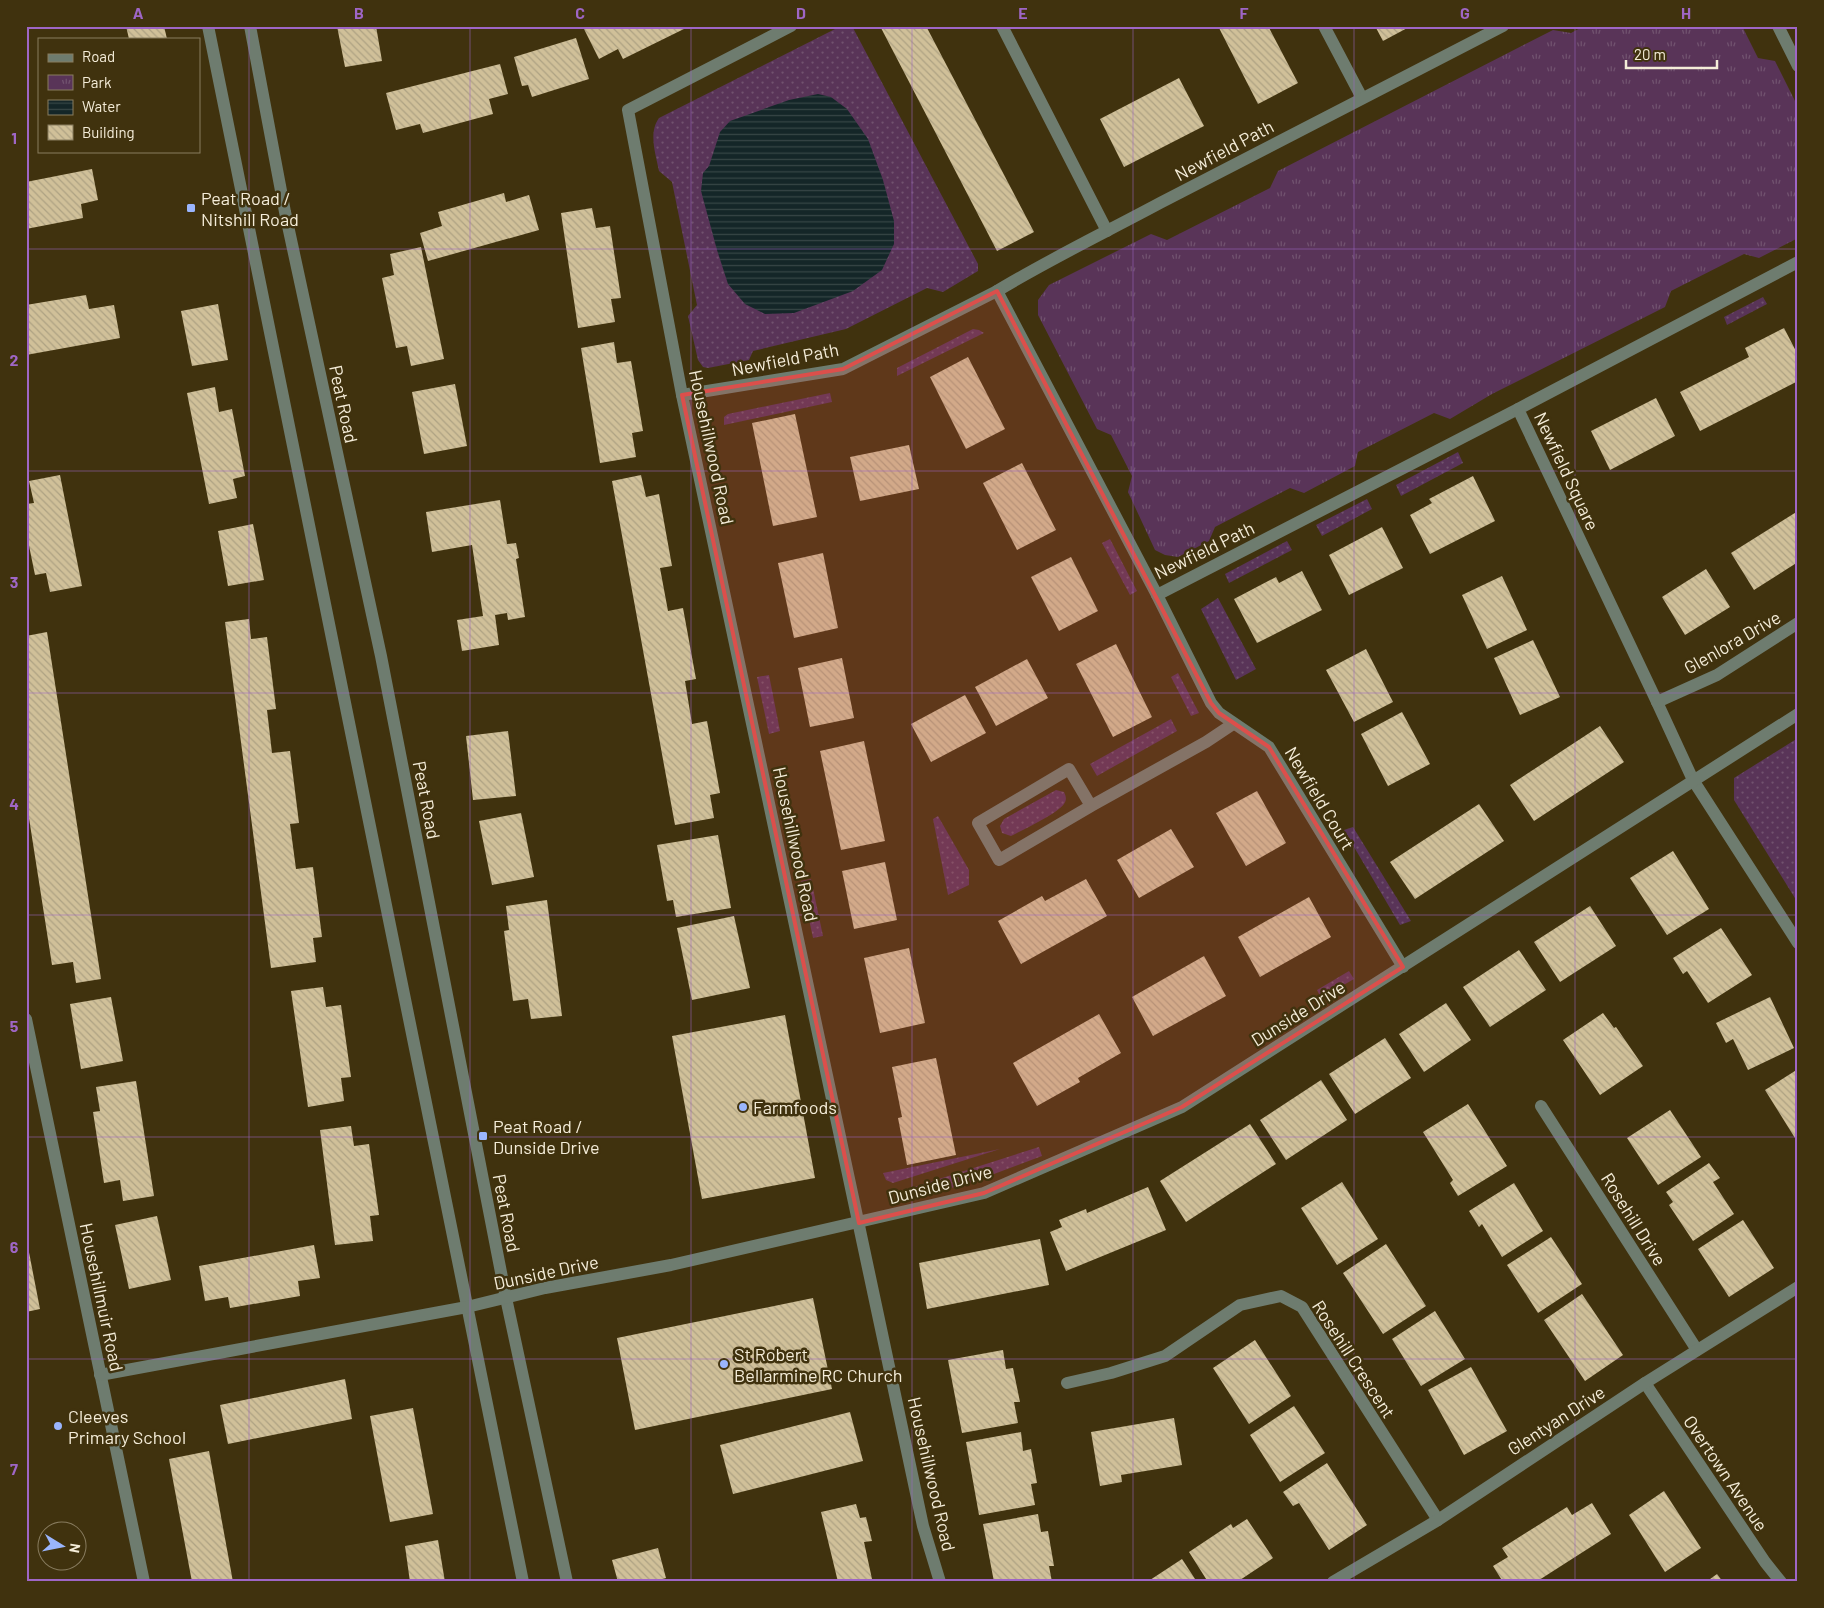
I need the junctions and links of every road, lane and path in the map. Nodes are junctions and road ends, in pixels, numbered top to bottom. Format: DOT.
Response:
graph roads {
  1 [pos="208,26"];
  2 [pos="250,26"];
  3 [pos="791,26"];
  4 [pos="1002,26"];
  5 [pos="1324,26"];
  6 [pos="1503,26"];
  7 [pos="1778,26"];
  8 [pos="1798,66"];
  9 [pos="1362,98"];
  10 [pos="1107,232"];
  11 [pos="1798,262"];
  12 [pos="997,291"];
  13 [pos="682,395"];
  14 [pos="1518,409"];
  15 [pos="1157,595"];
  16 [pos="1798,624"];
  17 [pos="1657,702"];
  18 [pos="1798,714"];
  19 [pos="1233,724"];
  20 [pos="1692,780"];
  21 [pos="1091,806"];
  22 [pos="1798,943"];
  23 [pos="1403,967"];
  24 [pos="26,1019"];
  25 [pos="1541,1106"];
  26 [pos="859,1223"];
  27 [pos="1798,1287"];
  28 [pos="506,1298"];
  29 [pos="467,1307"];
  30 [pos="1696,1350"];
  31 [pos="100,1375"];
  32 [pos="1067,1383"];
  33 [pos="1645,1383"];
  34 [pos="1438,1520"];
  35 [pos="144,1582"];
  36 [pos="523,1582"];
  37 [pos="567,1582"];
  38 [pos="940,1582"];
  39 [pos="1333,1582"];
  40 [pos="1781,1582"];
  1 -- 29 [label="street"];
  2 -- 28 [label="street, Peat Road"];
  3 -- 13 [label="street, Househillwood Road"];
  4 -- 10 [label="street"];
  5 -- 9 [label="street"];
  6 -- 9 [label="street"];
  7 -- 8 [label="street"];
  9 -- 10 [label="street, Newfield Path"];
  10 -- 12 [label="street, Newfield Path"];
  11 -- 14 [label="street, Newfield Square"];
  12 -- 13 [label="street, Newfield Path"];
  12 -- 15 [label="street, Newfield Path"];
  13 -- 26 [label="street, Househillwood Road"];
  14 -- 15 [label="street, Newfield Path"];
  14 -- 17 [label="street, Newfield Square"];
  15 -- 19 [label="street, Newfield Court"];
  16 -- 17 [label="street, Glenlora Drive"];
  17 -- 20 [label="street, Newfield Square"];
  18 -- 20 [label="street"];
  19 -- 21 [label="street"];
  19 -- 23 [label="street, Newfield Court"];
  20 -- 22 [label="street, Newfield Square"];
  20 -- 23 [label="street, Dunside Drive"];
  21 -- 21 [label="street"];
  23 -- 26 [label="street, Dunside Drive"];
  24 -- 31 [label="street, Househillmuir Road"];
  25 -- 30 [label="street, Rosehill Drive"];
  26 -- 28 [label="street, Dunside Drive"];
  26 -- 38 [label="street, Househillwood Road"];
  27 -- 30 [label="street, Glentyan Drive"];
  28 -- 29 [label="street, Dunside Drive"];
  28 -- 37 [label="street, Peat Road"];
  29 -- 31 [label="street, Dunside Drive"];
  29 -- 36 [label="street"];
  30 -- 33 [label="street, Glentyan Drive"];
  31 -- 35 [label="street, Househillmuir Road"];
  32 -- 34 [label="street, Rosehill Crescent"];
  33 -- 34 [label="street, Glentyan Drive"];
  33 -- 40 [label="street, Overtown Avenue"];
  34 -- 39 [label="street, Glentyan Drive"];
}
